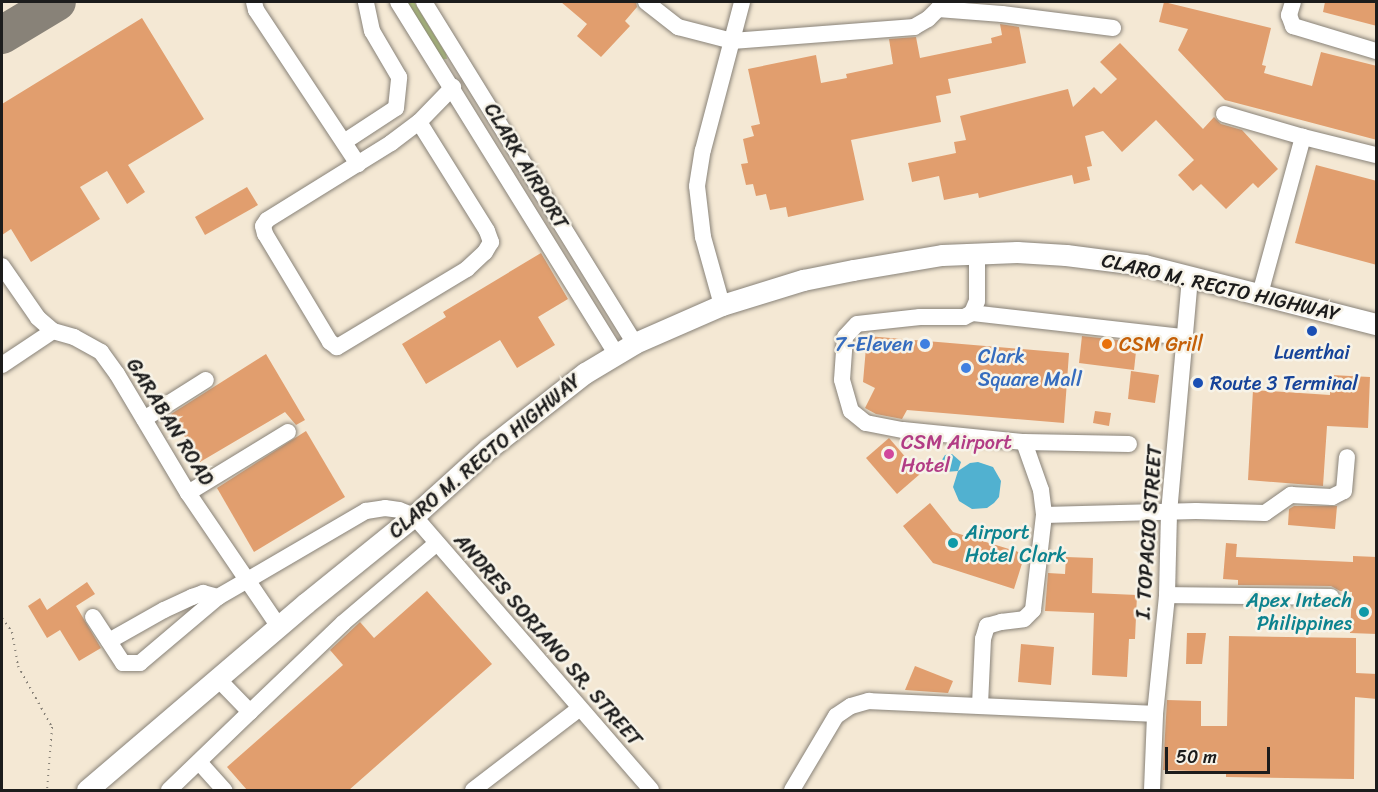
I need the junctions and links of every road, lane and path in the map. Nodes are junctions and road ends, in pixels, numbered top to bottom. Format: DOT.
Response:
graph roads {
  1 [pos="254,2"];
  2 [pos="366,2"];
  3 [pos="398,2"];
  4 [pos="424,2"];
  5 [pos="646,2"];
  6 [pos="742,2"];
  7 [pos="1293,2"];
  8 [pos="936,5"];
  9 [pos="1113,28"];
  10 [pos="732,41"];
  11 [pos="1377,51"];
  12 [pos="461,61"];
  13 [pos="448,80"];
  14 [pos="1224,114"];
  15 [pos="419,122"];
  16 [pos="1303,137"];
  17 [pos="344,142"];
  18 [pos="1377,155"];
  19 [pos="358,164"];
  20 [pos="977,260"];
  21 [pos="2,266"];
  22 [pos="1190,276"];
  23 [pos="1260,294"];
  24 [pos="722,305"];
  25 [pos="974,307"];
  26 [pos="1377,324"];
  27 [pos="53,331"];
  28 [pos="1184,337"];
  29 [pos="634,343"];
  30 [pos="616,354"];
  31 [pos="2,365"];
  32 [pos="206,380"];
  33 [pos="144,419"];
  34 [pos="288,432"];
  35 [pos="1023,442"];
  36 [pos="1129,444"];
  37 [pos="1347,457"];
  38 [pos="188,493"];
  39 [pos="1169,513"];
  40 [pos="1044,515"];
  41 [pos="414,516"];
  42 [pos="437,543"];
  43 [pos="246,581"];
  44 [pos="1167,596"];
  45 [pos="218,597"];
  46 [pos="1331,597"];
  47 [pos="93,617"];
  48 [pos="2,618"];
  49 [pos="279,627"];
  50 [pos="109,641"];
  51 [pos="218,679"];
  52 [pos="980,705"];
  53 [pos="579,709"];
  54 [pos="250,712"];
  55 [pos="1155,714"];
  56 [pos="199,762"];
  57 [pos="47,790"];
  58 [pos="87,790"];
  59 [pos="169,790"];
  60 [pos="224,790"];
  61 [pos="473,790"];
  62 [pos="651,790"];
  63 [pos="792,790"];
  64 [pos="1152,790"];
  1 -- 17 [label="street"];
  2 -- 17 [label="street"];
  3 -- 13 [label="street, CLARK AIRPORT"];
  4 -- 12 [label="street, CLARK AIRPORT"];
  5 -- 10 [label="street"];
  6 -- 10 [label="street"];
  7 -- 11 [label="street"];
  8 -- 9 [label="street"];
  8 -- 10 [label="street"];
  10 -- 24 [label="street"];
  12 -- 13 [label="street"];
  12 -- 29 [label="street, CLARK AIRPORT"];
  13 -- 15 [label="street"];
  13 -- 30 [label="street, CLARK AIRPORT"];
  14 -- 16 [label="street"];
  15 -- 19 [label="street"];
  15 -- 19 [label="street"];
  16 -- 18 [label="street"];
  16 -- 23 [label="street"];
  17 -- 19 [label="street"];
  20 -- 22 [label="main road, CLARO M. RECTO HIGHWAY"];
  20 -- 24 [label="main road, CLARO M. RECTO HIGHWAY"];
  20 -- 25 [label="street"];
  21 -- 27 [label="street, GARABAN ROAD"];
  22 -- 23 [label="main road, CLARO M. RECTO HIGHWAY"];
  22 -- 28 [label="street, I. TOPACIO STREET"];
  23 -- 26 [label="main road, CLARO M. RECTO HIGHWAY"];
  24 -- 29 [label="main road, CLARO M. RECTO HIGHWAY"];
  25 -- 28 [label="street"];
  25 -- 35 [label="street"];
  27 -- 31 [label="street"];
  27 -- 33 [label="street, GARABAN ROAD"];
  28 -- 39 [label="street, I. TOPACIO STREET"];
  29 -- 30 [label="main road, CLARO M. RECTO HIGHWAY"];
  30 -- 41 [label="main road, CLARO M. RECTO HIGHWAY"];
  32 -- 33 [label="street"];
  33 -- 38 [label="street, GARABAN ROAD"];
  34 -- 38 [label="street"];
  35 -- 36 [label="street"];
  35 -- 40 [label="street"];
  37 -- 39 [label="street"];
  38 -- 43 [label="street, GARABAN ROAD"];
  39 -- 40 [label="street"];
  39 -- 44 [label="street, I. TOPACIO STREET"];
  40 -- 52 [label="street"];
  41 -- 42 [label="street, ANDRES SORIANO SR. STREET"];
  41 -- 43 [label="street"];
  41 -- 49 [label="main road, CLARO M. RECTO HIGHWAY"];
  42 -- 53 [label="street, ANDRES SORIANO SR. STREET"];
  42 -- 54 [label="street"];
  43 -- 45 [label="street"];
  43 -- 49 [label="street, GARABAN ROAD"];
  44 -- 46 [label="street"];
  44 -- 55 [label="street, I. TOPACIO STREET"];
  45 -- 50 [label="street"];
  45 -- 50 [label="street"];
  47 -- 50 [label="street"];
  48 -- 57 [label="path"];
  49 -- 51 [label="main road, CLARO M. RECTO HIGHWAY"];
  51 -- 54 [label="street"];
  51 -- 58 [label="main road, CLARO M. RECTO HIGHWAY"];
  52 -- 55 [label="street"];
  52 -- 63 [label="street"];
  53 -- 61 [label="street"];
  53 -- 62 [label="street, ANDRES SORIANO SR. STREET"];
  54 -- 56 [label="street"];
  55 -- 64 [label="street, I. TOPACIO STREET"];
  56 -- 59 [label="street"];
  56 -- 60 [label="street"];
}
